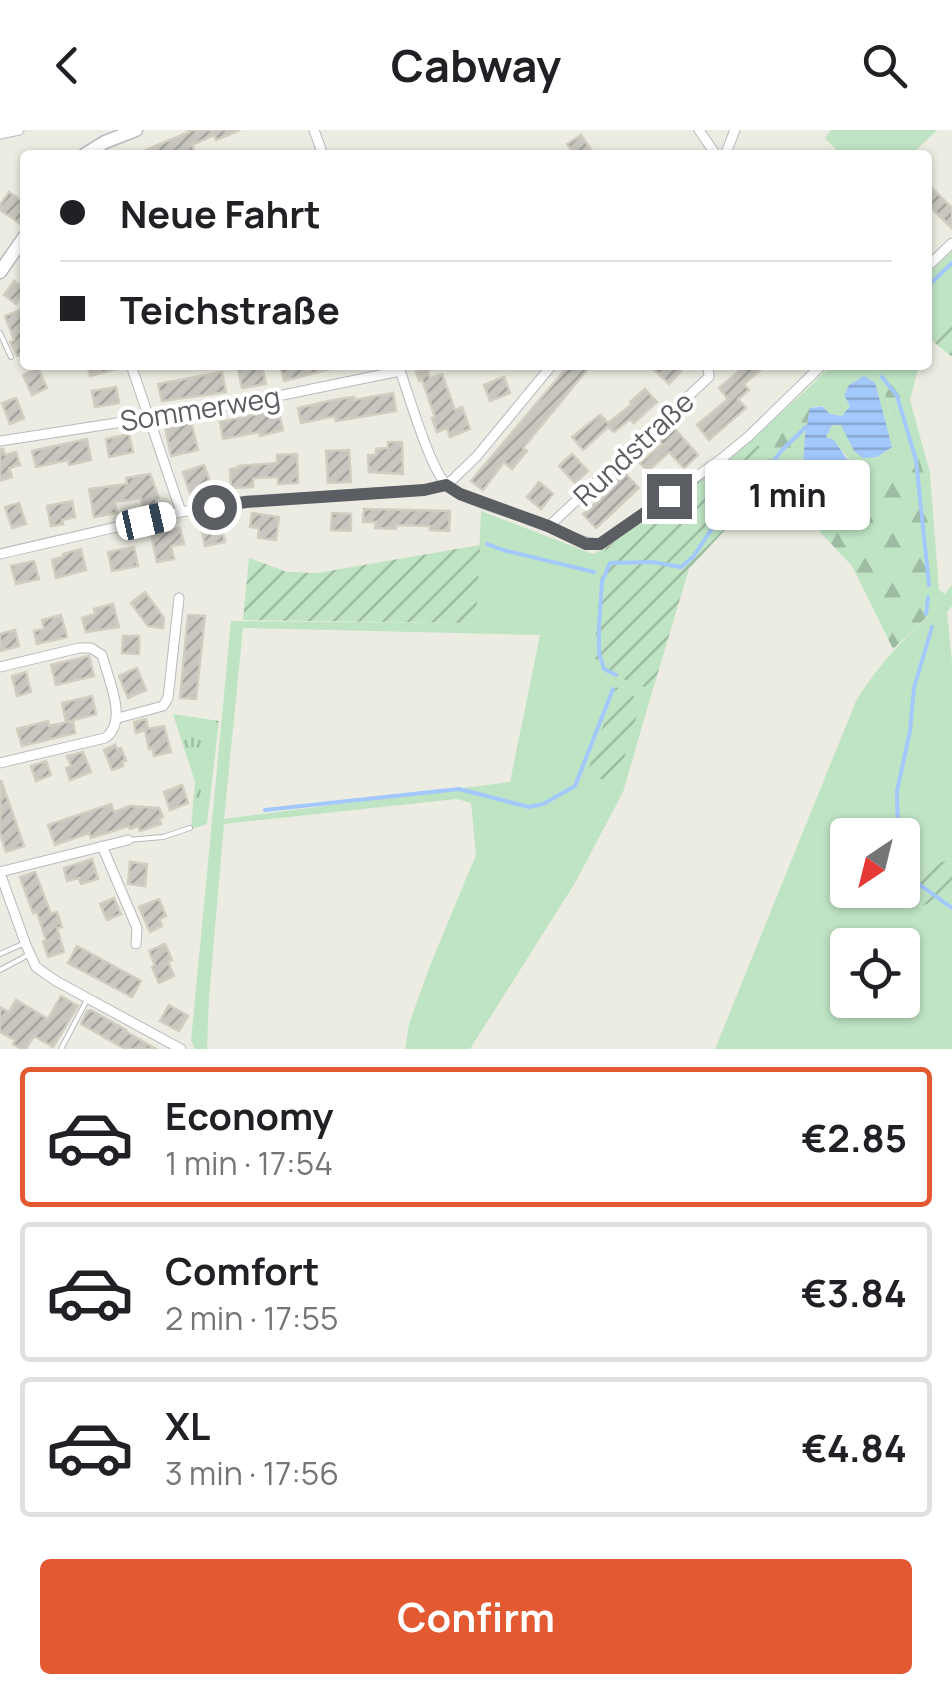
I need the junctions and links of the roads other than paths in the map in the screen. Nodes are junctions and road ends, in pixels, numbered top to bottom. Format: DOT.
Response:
graph roads {
  1 [pos="19,130"];
  2 [pos="136,130"];
  3 [pos="0,134"];
  4 [pos="104,136"];
  5 [pos="20,243"];
  6 [pos="952,243"];
  7 [pos="932,262"];
  8 [pos="0,272"];
  9 [pos="0,333"];
  10 [pos="11,357"];
  11 [pos="132,370"];
  12 [pos="390,370"];
  13 [pos="400,370"];
  14 [pos="548,370"];
  15 [pos="708,370"];
  16 [pos="817,370"];
  17 [pos="148,418"];
  18 [pos="0,441"];
  19 [pos="446,485"];
  20 [pos="181,512"];
  21 [pos="548,526"];
  22 [pos="0,542"];
  23 [pos="2,554"];
  24 [pos="179,598"];
  25 [pos="0,667"];
  26 [pos="118,718"];
  27 [pos="0,764"];
  28 [pos="190,828"];
  29 [pos="128,840"];
  30 [pos="102,846"];
  31 [pos="0,872"];
  32 [pos="26,943"];
  33 [pos="136,944"];
  34 [pos="0,954"];
  35 [pos="30,954"];
  36 [pos="0,970"];
  37 [pos="88,998"];
  38 [pos="61,1049"];
  39 [pos="181,1049"];
  1 -- 3 [label="street"];
  2 -- 4 [label="main road"];
  5 -- 8 [label="main road"];
  6 -- 7 [label="street"];
  9 -- 10 [label="lane"];
  11 -- 17 [label="street"];
  12 -- 17 [label="street, Sommerweg"];
  13 -- 19 [label="street"];
  14 -- 19 [label="street"];
  15 -- 21 [label="street, Rundstraße"];
  16 -- 21 [label="street"];
  17 -- 18 [label="street, Sommerweg"];
  17 -- 20 [label="street"];
  19 -- 20 [label="street"];
  19 -- 21 [label="street"];
  20 -- 23 [label="street"];
  22 -- 23 [label="street"];
  24 -- 26 [label="street"];
  25 -- 26 [label="street"];
  26 -- 27 [label="street"];
  28 -- 29 [label="lane"];
  29 -- 30 [label="street"];
  30 -- 31 [label="street"];
  30 -- 33 [label="street"];
  31 -- 32 [label="street"];
  32 -- 34 [label="lane"];
  32 -- 35 [label="street"];
  35 -- 36 [label="lane"];
  35 -- 37 [label="street"];
  37 -- 38 [label="lane"];
  37 -- 39 [label="street"];
}
